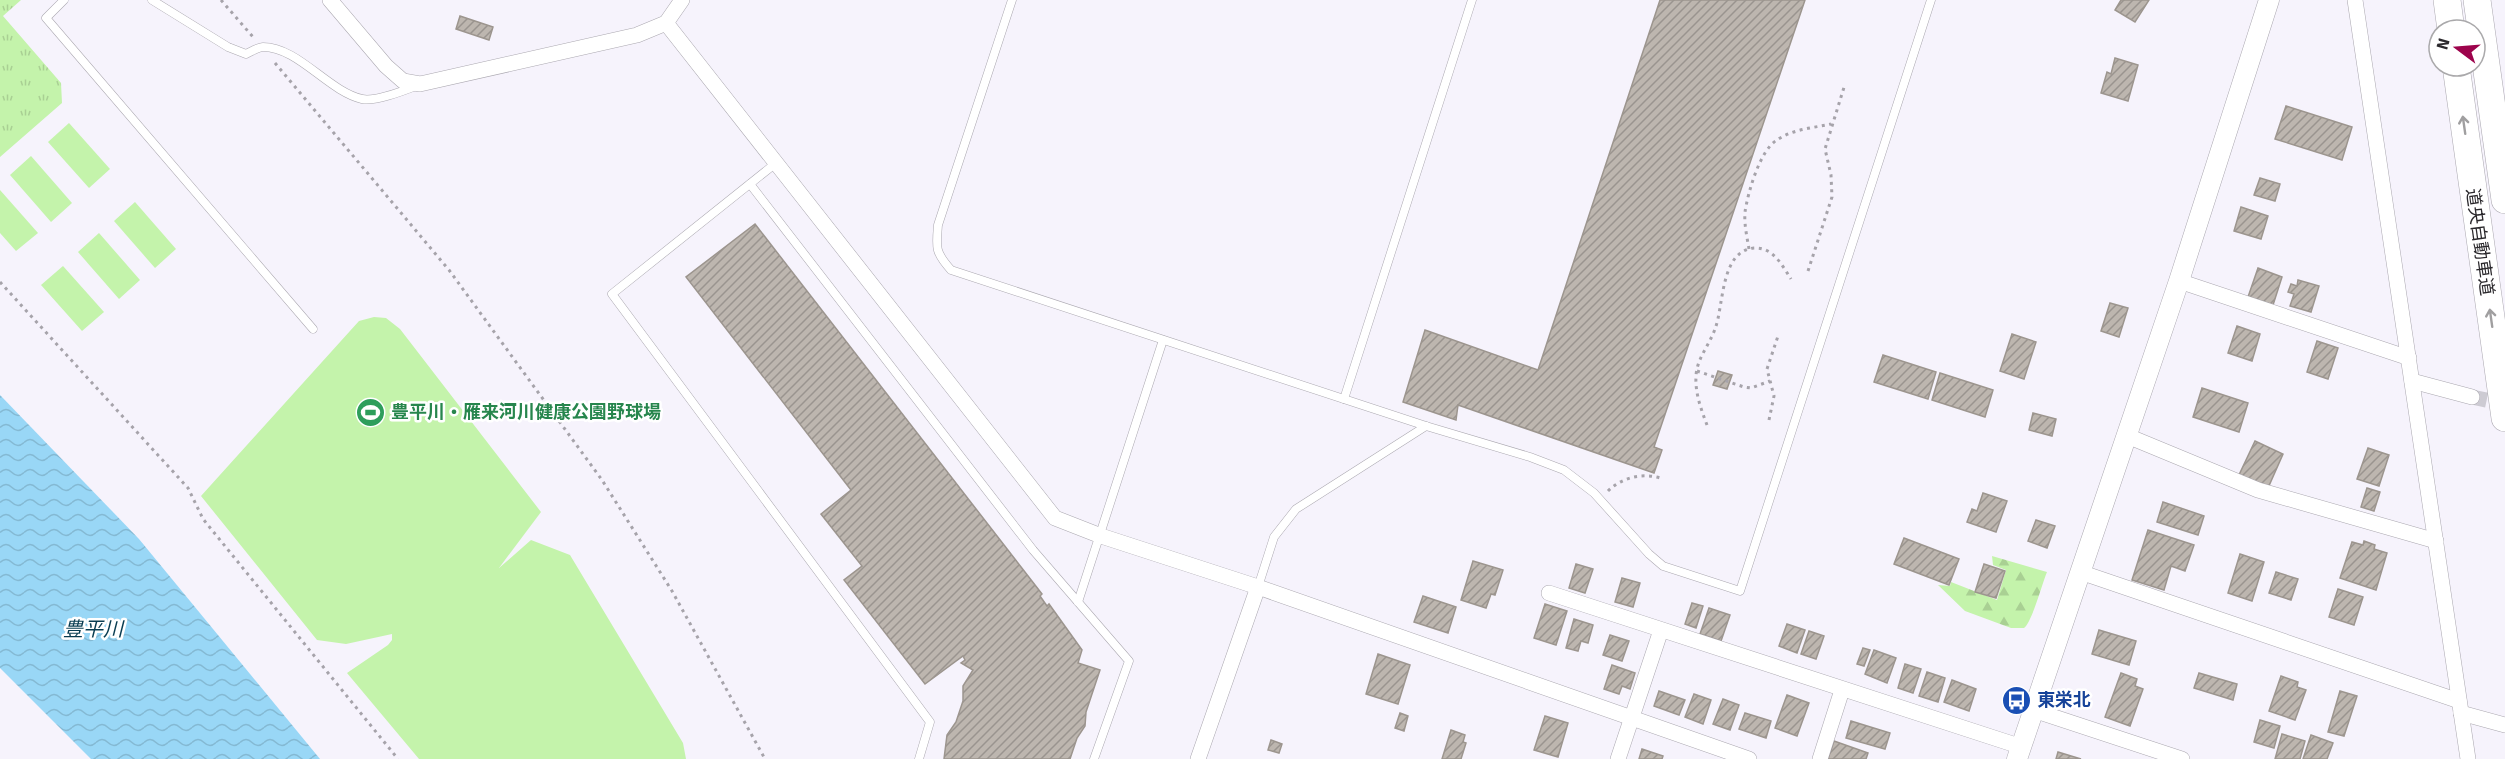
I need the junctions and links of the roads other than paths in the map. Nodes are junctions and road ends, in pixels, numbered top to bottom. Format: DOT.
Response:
graph roads {
  1 [pos="64,0"];
  2 [pos="152,0"];
  3 [pos="330,0"];
  4 [pos="682,0"];
  5 [pos="1012,0"];
  6 [pos="1472,0"];
  7 [pos="1931,0"];
  8 [pos="2269,0"];
  9 [pos="2355,0"];
  10 [pos="2447,0"];
  11 [pos="2477,0"];
  12 [pos="2449,18"];
  13 [pos="666,23"];
  14 [pos="2458,78"];
  15 [pos="423,83"];
  16 [pos="776,163"];
  17 [pos="750,184"];
  18 [pos="2505,200"];
  19 [pos="2179,281"];
  20 [pos="313,329"];
  21 [pos="1163,340"];
  22 [pos="2409,358"];
  23 [pos="2412,381"];
  24 [pos="2472,397"];
  25 [pos="1344,399"];
  26 [pos="2505,418"];
  27 [pos="1426,426"];
  28 [pos="2125,435"];
  29 [pos="1101,536"];
  30 [pos="2436,541"];
  31 [pos="2080,572"];
  32 [pos="1258,587"];
  33 [pos="1549,593"];
  34 [pos="1078,602"];
  35 [pos="1661,630"];
  36 [pos="1842,690"];
  37 [pos="2460,707"];
  38 [pos="2033,710"];
  39 [pos="1631,719"];
  40 [pos="2505,725"];
  41 [pos="2019,753"];
  42 [pos="2165,756"];
  43 [pos="919,759"];
  44 [pos="1094,759"];
  45 [pos="1198,759"];
  46 [pos="1618,759"];
  47 [pos="1749,759"];
  48 [pos="1820,759"];
  49 [pos="2182,759"];
  50 [pos="2468,759"];
  1 -- 20 [label="lane"];
  2 -- 15 [label="lane"];
  3 -- 15 [label="street"];
  4 -- 13 [label="street"];
  5 -- 21 [label="lane"];
  6 -- 25 [label="lane"];
  7 -- 27 [label="lane"];
  8 -- 19 [label="street"];
  9 -- 22 [label="street"];
  10 -- 12 [label="highway"];
  11 -- 18 [label="highway, 道央自動車道"];
  13 -- 15 [label="street"];
  13 -- 16 [label="street"];
  26 -- 14 [label="highway, 道央自動車道, one-way"];
  16 -- 17 [label="lane"];
  16 -- 29 [label="street"];
  17 -- 34 [label="lane"];
  17 -- 43 [label="lane"];
  19 -- 22 [label="street"];
  19 -- 28 [label="street"];
  21 -- 25 [label="lane"];
  21 -- 29 [label="lane"];
  22 -- 23 [label="street"];
  23 -- 24 [label="street"];
  23 -- 30 [label="street"];
  25 -- 27 [label="lane"];
  27 -- 32 [label="lane"];
  28 -- 30 [label="street"];
  28 -- 31 [label="street"];
  29 -- 32 [label="street"];
  29 -- 34 [label="lane"];
  30 -- 37 [label="street"];
  31 -- 37 [label="street"];
  31 -- 38 [label="street"];
  32 -- 39 [label="street"];
  32 -- 45 [label="street"];
  33 -- 35 [label="street"];
  34 -- 44 [label="lane"];
  35 -- 36 [label="street"];
  35 -- 39 [label="street"];
  36 -- 41 [label="street"];
  36 -- 48 [label="street"];
  37 -- 40 [label="street"];
  37 -- 50 [label="street"];
  38 -- 41 [label="street"];
  38 -- 42 [label="street"];
  39 -- 46 [label="street"];
  39 -- 47 [label="street"];
  42 -- 49 [label="street"];
}
